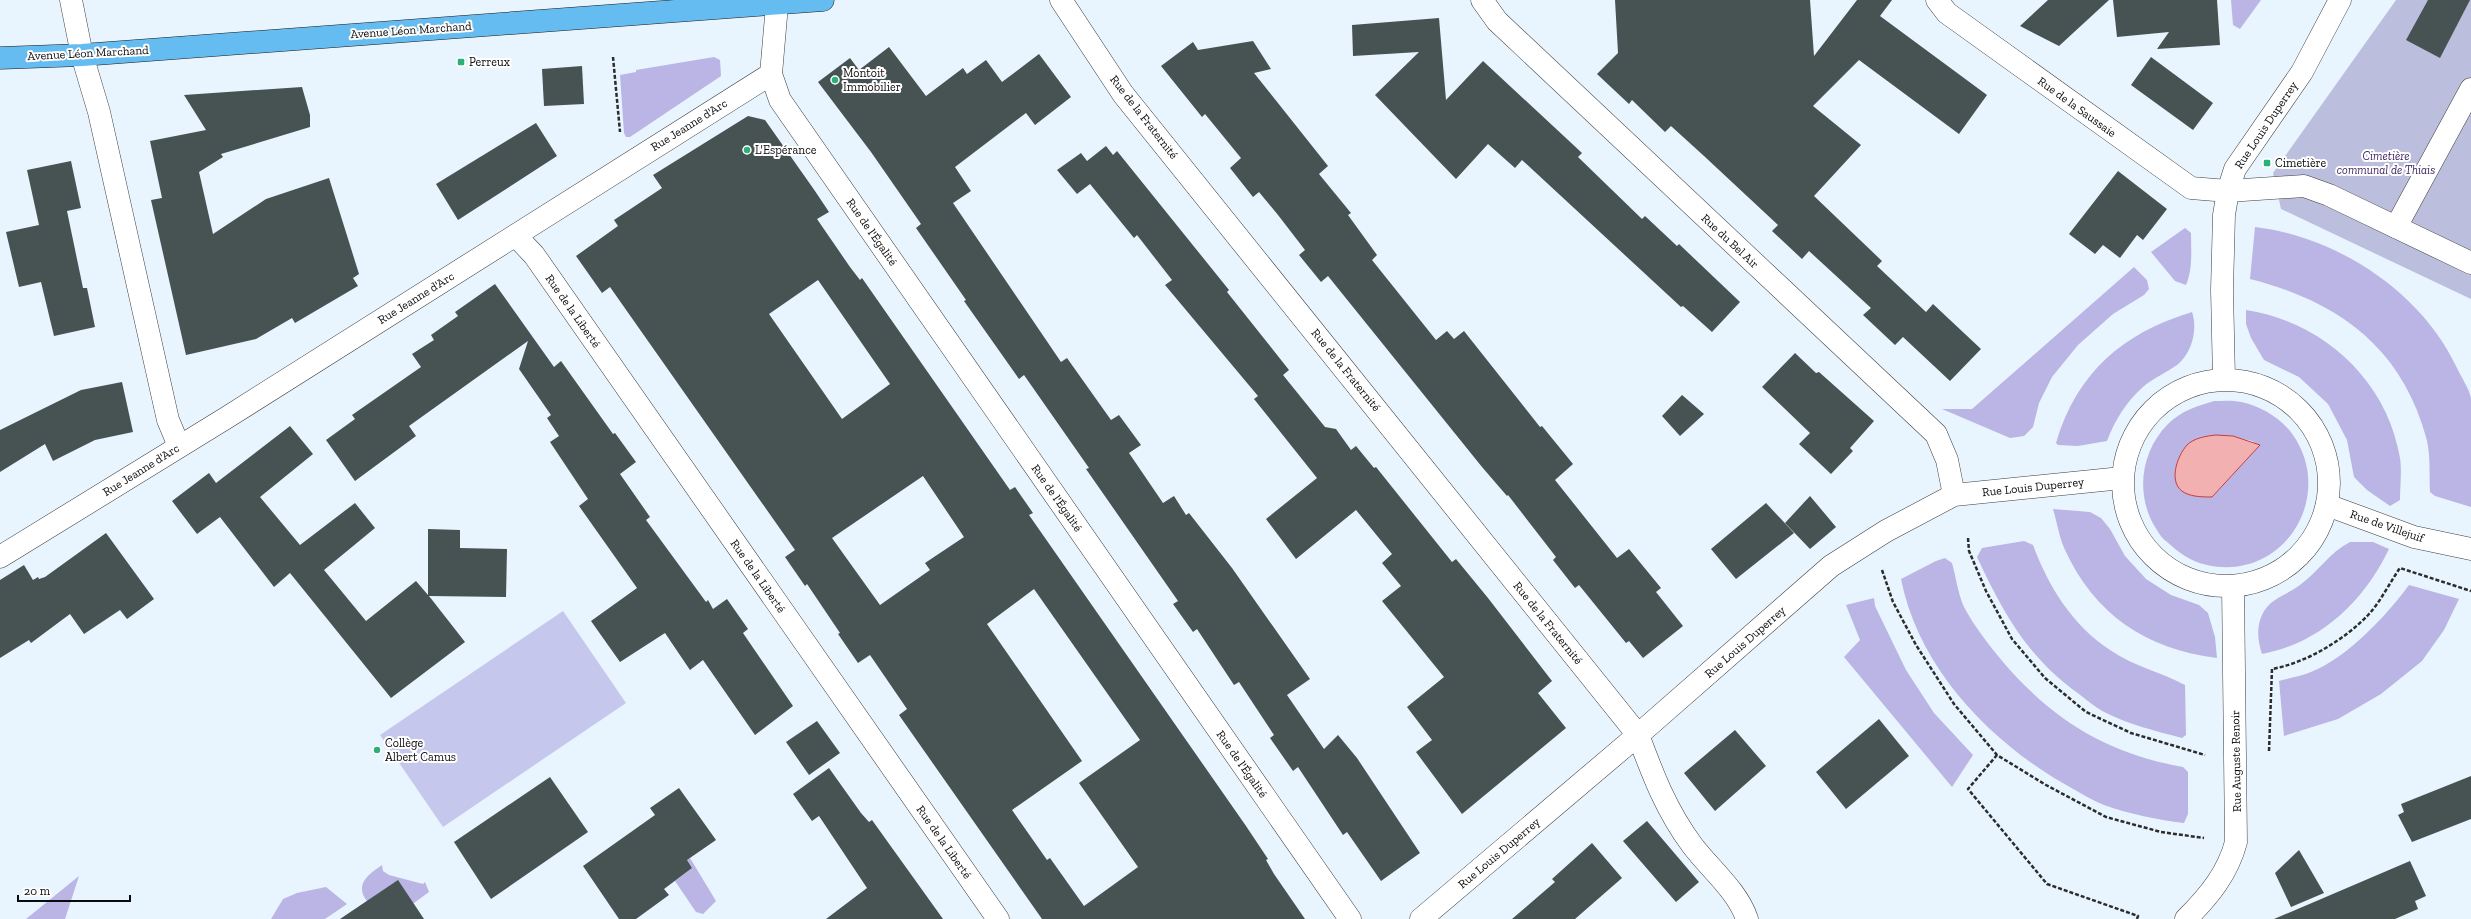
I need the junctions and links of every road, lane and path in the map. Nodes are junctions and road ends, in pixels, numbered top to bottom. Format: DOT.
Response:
graph roads {
  1 [pos="71,0"];
  2 [pos="823,0"];
  3 [pos="1061,0"];
  4 [pos="1482,0"];
  5 [pos="1937,0"];
  6 [pos="2340,0"];
  7 [pos="777,5"];
  8 [pos="82,55"];
  9 [pos="613,57"];
  10 [pos="0,58"];
  11 [pos="771,74"];
  12 [pos="2471,89"];
  13 [pos="620,139"];
  14 [pos="2228,191"];
  15 [pos="2396,227"];
  16 [pos="516,236"];
  17 [pos="2471,263"];
  18 [pos="2224,379"];
  19 [pos="179,446"];
  20 [pos="2122,478"];
  21 [pos="1954,495"];
  22 [pos="2327,505"];
  23 [pos="1968,538"];
  24 [pos="2471,549"];
  25 [pos="0,557"];
  26 [pos="1882,564"];
  27 [pos="2233,586"];
  28 [pos="2471,591"];
  29 [pos="1638,735"];
  30 [pos="2269,752"];
  31 [pos="1997,755"];
  32 [pos="2212,756"];
  33 [pos="2204,838"];
  34 [pos="998,919"];
  35 [pos="1350,919"];
  36 [pos="1421,919"];
  37 [pos="1747,919"];
  38 [pos="2137,919"];
  39 [pos="2186,919"];
  1 -- 8 [label="street"];
  2 -- 7 [label="main road, Avenue Léon Marchand"];
  3 -- 29 [label="street, Rue de la Fraternité"];
  4 -- 21 [label="street, Rue du Bel Air"];
  5 -- 14 [label="street, Rue de la Saussaie"];
  6 -- 14 [label="street, Rue Louis Duperrey"];
  7 -- 8 [label="main road, Avenue Léon Marchand"];
  7 -- 11 [label="street"];
  8 -- 10 [label="main road, Avenue Léon Marchand"];
  8 -- 19 [label="street"];
  9 -- 13 [label="path"];
  11 -- 16 [label="street, Rue Jeanne d'Arc"];
  11 -- 35 [label="street, Rue de l'Égalité"];
  12 -- 15 [label="street"];
  14 -- 15 [label="street, Rue de la Saussaie"];
  14 -- 18 [label="street, Rue Louis Duperrey"];
  15 -- 17 [label="street, Rue de la Saussaie"];
  16 -- 19 [label="street, Rue Jeanne d'Arc"];
  16 -- 34 [label="street, Rue de la Liberté"];
  18 -- 20 [label="street"];
  18 -- 22 [label="street"];
  19 -- 25 [label="street, Rue Jeanne d'Arc"];
  20 -- 21 [label="street, Rue Louis Duperrey"];
  20 -- 27 [label="street"];
  21 -- 29 [label="street, Rue Louis Duperrey"];
  22 -- 24 [label="street, Rue de Villejuif"];
  22 -- 27 [label="street"];
  23 -- 32 [label="path"];
  26 -- 31 [label="path"];
  27 -- 39 [label="street, Rue Auguste Renoir"];
  28 -- 30 [label="path"];
  29 -- 36 [label="street, Rue Louis Duperrey"];
  29 -- 37 [label="street, Rue de la Fraternité"];
  31 -- 33 [label="path"];
  31 -- 38 [label="path"];
}
